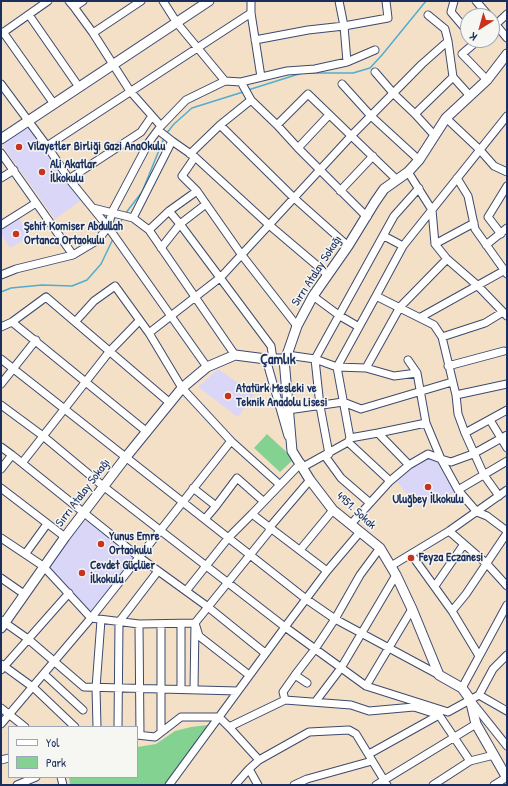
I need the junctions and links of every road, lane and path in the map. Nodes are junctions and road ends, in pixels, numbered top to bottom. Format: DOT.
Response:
graph roads {
  1 [pos="48,1"];
  2 [pos="83,1"];
  3 [pos="141,1"];
  4 [pos="163,1"];
  5 [pos="209,1"];
  6 [pos="251,1"];
  7 [pos="339,1"];
  8 [pos="386,1"];
  9 [pos="454,1"];
  10 [pos="71,4"];
  11 [pos="251,13"];
  12 [pos="29,15"];
  13 [pos="428,15"];
  14 [pos="177,23"];
  15 [pos="460,23"];
  16 [pos="344,26"];
  17 [pos="2,33"];
  18 [pos="93,34"];
  19 [pos="255,40"];
  20 [pos="448,41"];
  21 [pos="196,48"];
  22 [pos="468,48"];
  23 [pos="375,50"];
  24 [pos="505,59"];
  25 [pos="347,62"];
  26 [pos="112,64"];
  27 [pos="375,72"];
  28 [pos="261,77"];
  29 [pos="453,77"];
  30 [pos="487,80"];
  31 [pos="225,81"];
  32 [pos="241,82"];
  33 [pos="1,84"];
  34 [pos="342,84"];
  35 [pos="78,87"];
  36 [pos="130,91"];
  37 [pos="394,94"];
  38 [pos="470,96"];
  39 [pos="251,100"];
  40 [pos="54,104"];
  41 [pos="415,114"];
  42 [pos="330,115"];
  43 [pos="152,116"];
  44 [pos="371,116"];
  45 [pos="507,116"];
  46 [pos="446,118"];
  47 [pos="28,122"];
  48 [pos="220,125"];
  49 [pos="278,125"];
  50 [pos="160,128"];
  51 [pos="352,135"];
  52 [pos="435,136"];
  53 [pos="1,139"];
  54 [pos="172,141"];
  55 [pos="47,146"];
  56 [pos="298,148"];
  57 [pos="480,150"];
  58 [pos="1,153"];
  59 [pos="192,156"];
  60 [pos="373,156"];
  61 [pos="419,160"];
  62 [pos="14,170"];
  63 [pos="319,170"];
  64 [pos="408,172"];
  65 [pos="507,172"];
  66 [pos="1,178"];
  67 [pos="457,178"];
  68 [pos="69,179"];
  69 [pos="396,180"];
  70 [pos="507,186"];
  71 [pos="419,188"];
  72 [pos="197,191"];
  73 [pos="340,191"];
  74 [pos="294,197"];
  75 [pos="36,203"];
  76 [pos="206,204"];
  77 [pos="93,208"];
  78 [pos="432,210"];
  79 [pos="168,211"];
  80 [pos="112,212"];
  81 [pos="367,217"];
  82 [pos="133,218"];
  83 [pos="474,223"];
  84 [pos="180,224"];
  85 [pos="268,224"];
  86 [pos="1,225"];
  87 [pos="108,227"];
  88 [pos="507,228"];
  89 [pos="149,230"];
  90 [pos="501,234"];
  91 [pos="384,236"];
  92 [pos="435,244"];
  93 [pos="486,245"];
  94 [pos="348,246"];
  95 [pos="403,246"];
  96 [pos="161,248"];
  97 [pos="241,254"];
  98 [pos="73,255"];
  99 [pos="447,259"];
  100 [pos="506,271"];
  101 [pos="327,274"];
  102 [pos="1,275"];
  103 [pos="221,277"];
  104 [pos="477,285"];
  105 [pos="312,296"];
  106 [pos="376,296"];
  107 [pos="196,297"];
  108 [pos="400,307"];
  109 [pos="505,314"];
  110 [pos="171,316"];
  111 [pos="340,316"];
  112 [pos="421,317"];
  113 [pos="140,321"];
  114 [pos="12,322"];
  115 [pos="75,322"];
  116 [pos="297,326"];
  117 [pos="1,327"];
  118 [pos="359,327"];
  119 [pos="149,333"];
  120 [pos="442,337"];
  121 [pos="36,340"];
  122 [pos="506,351"];
  123 [pos="109,352"];
  124 [pos="235,355"];
  125 [pos="285,357"];
  126 [pos="1,359"];
  127 [pos="270,359"];
  128 [pos="315,359"];
  129 [pos="408,360"];
  130 [pos="448,366"];
  131 [pos="207,367"];
  132 [pos="337,367"];
  133 [pos="366,368"];
  134 [pos="13,369"];
  135 [pos="417,373"];
  136 [pos="86,381"];
  137 [pos="452,382"];
  138 [pos="1,384"];
  139 [pos="505,385"];
  140 [pos="182,388"];
  141 [pos="421,390"];
  142 [pos="507,393"];
  143 [pos="456,395"];
  144 [pos="343,402"];
  145 [pos="170,403"];
  146 [pos="1,405"];
  147 [pos="320,406"];
  148 [pos="64,409"];
  149 [pos="288,410"];
  150 [pos="507,410"];
  151 [pos="490,420"];
  152 [pos="426,423"];
  153 [pos="147,432"];
  154 [pos="378,433"];
  155 [pos="465,433"];
  156 [pos="43,436"];
  157 [pos="504,436"];
  158 [pos="349,440"];
  159 [pos="231,441"];
  160 [pos="1,447"];
  161 [pos="507,448"];
  162 [pos="292,451"];
  163 [pos="473,454"];
  164 [pos="12,455"];
  165 [pos="327,455"];
  166 [pos="126,457"];
  167 [pos="441,459"];
  168 [pos="507,461"];
  169 [pos="22,463"];
  170 [pos="302,465"];
  171 [pos="409,465"];
  172 [pos="1,469"];
  173 [pos="484,475"];
  174 [pos="310,480"];
  175 [pos="390,481"];
  176 [pos="279,484"];
  177 [pos="103,486"];
  178 [pos="1,488"];
  179 [pos="193,488"];
  180 [pos="458,490"];
  181 [pos="507,490"];
  182 [pos="499,496"];
  183 [pos="183,501"];
  184 [pos="263,501"];
  185 [pos="370,503"];
  186 [pos="216,506"];
  187 [pos="333,510"];
  188 [pos="84,512"];
  189 [pos="477,512"];
  190 [pos="252,514"];
  191 [pos="205,519"];
  192 [pos="47,524"];
  193 [pos="351,524"];
  194 [pos="270,528"];
  195 [pos="160,530"];
  196 [pos="449,531"];
  197 [pos="360,532"];
  198 [pos="507,532"];
  199 [pos="65,537"];
  200 [pos="229,537"];
  201 [pos="1,538"];
  202 [pos="464,544"];
  203 [pos="380,548"];
  204 [pos="300,550"];
  205 [pos="26,553"];
  206 [pos="251,554"];
  207 [pos="411,554"];
  208 [pos="139,557"];
  209 [pos="487,564"];
  210 [pos="43,566"];
  211 [pos="205,566"];
  212 [pos="391,566"];
  213 [pos="327,570"];
  214 [pos="158,571"];
  215 [pos="396,575"];
  216 [pos="1,578"];
  217 [pos="229,582"];
  218 [pos="435,586"];
  219 [pos="507,586"];
  220 [pos="186,592"];
  221 [pos="69,593"];
  222 [pos="24,594"];
  223 [pos="306,599"];
  224 [pos="507,605"];
  225 [pos="208,607"];
  226 [pos="412,609"];
  227 [pos="452,611"];
  228 [pos="91,618"];
  229 [pos="335,619"];
  230 [pos="101,620"];
  231 [pos="119,622"];
  232 [pos="2,623"];
  233 [pos="195,623"];
  234 [pos="139,624"];
  235 [pos="181,624"];
  236 [pos="161,625"];
  237 [pos="285,627"];
  238 [pos="362,632"];
  239 [pos="28,639"];
  240 [pos="388,648"];
  241 [pos="315,649"];
  242 [pos="265,654"];
  243 [pos="507,655"];
  244 [pos="479,656"];
  245 [pos="55,662"];
  246 [pos="2,667"];
  247 [pos="341,668"];
  248 [pos="44,674"];
  249 [pos="295,674"];
  250 [pos="249,675"];
  251 [pos="439,675"];
  252 [pos="307,683"];
  253 [pos="366,686"];
  254 [pos="34,688"];
  255 [pos="96,688"];
  256 [pos="118,688"];
  257 [pos="162,688"];
  258 [pos="462,688"];
  259 [pos="139,689"];
  260 [pos="181,689"];
  261 [pos="194,690"];
  262 [pos="238,691"];
  263 [pos="479,695"];
  264 [pos="470,699"];
  265 [pos="285,700"];
  266 [pos="316,701"];
  267 [pos="1,708"];
  268 [pos="83,710"];
  269 [pos="507,711"];
  270 [pos="10,715"];
  271 [pos="439,715"];
  272 [pos="219,717"];
  273 [pos="1,724"];
  274 [pos="476,724"];
  275 [pos="24,726"];
  276 [pos="72,726"];
  277 [pos="97,726"];
  278 [pos="118,726"];
  279 [pos="229,727"];
  280 [pos="161,731"];
  281 [pos="138,736"];
  282 [pos="454,737"];
  283 [pos="507,746"];
  284 [pos="494,755"];
  285 [pos="371,757"];
  286 [pos="259,760"];
  287 [pos="470,760"];
  288 [pos="249,769"];
  289 [pos="34,778"];
  290 [pos="507,778"];
  291 [pos="445,782"];
  292 [pos="385,783"];
  293 [pos="17,785"];
  294 [pos="169,785"];
  295 [pos="235,785"];
  296 [pos="258,785"];
  297 [pos="294,785"];
  298 [pos="376,785"];
  299 [pos="433,785"];
  300 [pos="494,785"];
  1 -- 12 [label="street"];
  2 -- 10 [label="street"];
  3 -- 18 [label="street"];
  4 -- 14 [label="street"];
  5 -- 14 [label="main road"];
  6 -- 11 [label="street"];
  7 -- 16 [label="street"];
  8 -- 16 [label="street"];
  9 -- 15 [label="street"];
  10 -- 18 [label="street"];
  11 -- 19 [label="street"];
  11 -- 21 [label="street"];
  12 -- 17 [label="street"];
  12 -- 35 [label="street"];
  13 -- 20 [label="street"];
  14 -- 21 [label="street"];
  14 -- 26 [label="main road"];
  16 -- 19 [label="street"];
  16 -- 25 [label="street"];
  17 -- 40 [label="street"];
  18 -- 26 [label="street"];
  19 -- 28 [label="street"];
  20 -- 29 [label="street"];
  20 -- 37 [label="street"];
  21 -- 31 [label="street"];
  21 -- 36 [label="street"];
  22 -- 30 [label="street"];
  23 -- 25 [label="street"];
  24 -- 30 [label="main road, Sırrı Atalay Sokağı"];
  25 -- 28 [label="street"];
  26 -- 35 [label="main road"];
  26 -- 36 [label="street"];
  27 -- 37 [label="street"];
  28 -- 32 [label="street"];
  29 -- 38 [label="street"];
  29 -- 41 [label="street"];
  30 -- 38 [label="main road, Sırrı Atalay Sokağı"];
  31 -- 32 [label="street"];
  31 -- 50 [label="street"];
  32 -- 39 [label="street"];
  33 -- 47 [label="street"];
  34 -- 44 [label="street"];
  35 -- 40 [label="main road"];
  36 -- 43 [label="street"];
  36 -- 55 [label="street"];
  37 -- 41 [label="street"];
  37 -- 44 [label="street"];
  38 -- 46 [label="main road, Sırrı Atalay Sokağı"];
  39 -- 48 [label="street"];
  39 -- 49 [label="street"];
  40 -- 47 [label="main road"];
  41 -- 52 [label="street"];
  42 -- 49 [label="street"];
  42 -- 51 [label="street"];
  42 -- 56 [label="street"];
  43 -- 50 [label="street"];
  43 -- 68 [label="street"];
  44 -- 51 [label="street"];
  44 -- 61 [label="street"];
  45 -- 57 [label="street"];
  46 -- 52 [label="main road, Sırrı Atalay Sokağı"];
  46 -- 57 [label="street"];
  47 -- 53 [label="main road"];
  47 -- 55 [label="street"];
  48 -- 59 [label="street"];
  48 -- 74 [label="street"];
  49 -- 56 [label="street"];
  50 -- 54 [label="street"];
  50 -- 80 [label="street"];
  51 -- 60 [label="street"];
  51 -- 63 [label="street"];
  52 -- 61 [label="main road, Sırrı Atalay Sokağı"];
  54 -- 59 [label="street"];
  54 -- 82 [label="street"];
  55 -- 68 [label="street"];
  56 -- 63 [label="street"];
  57 -- 65 [label="street"];
  57 -- 67 [label="street"];
  58 -- 62 [label="street"];
  59 -- 72 [label="street"];
  59 -- 85 [label="street"];
  60 -- 69 [label="street"];
  60 -- 73 [label="street"];
  61 -- 64 [label="main road, Sırrı Atalay Sokağı"];
  62 -- 66 [label="street"];
  62 -- 75 [label="street"];
  63 -- 73 [label="street"];
  63 -- 74 [label="street"];
  64 -- 69 [label="main road, Sırrı Atalay Sokağı"];
  64 -- 71 [label="street"];
  67 -- 78 [label="street"];
  67 -- 83 [label="street"];
  68 -- 77 [label="street"];
  69 -- 81 [label="main road, Sırrı Atalay Sokağı"];
  70 -- 90 [label="street"];
  71 -- 78 [label="street"];
  71 -- 91 [label="street"];
  72 -- 76 [label="street"];
  72 -- 79 [label="street"];
  73 -- 81 [label="street"];
  74 -- 85 [label="street"];
  74 -- 94 [label="street"];
  75 -- 86 [label="street"];
  75 -- 98 [label="street"];
  76 -- 84 [label="street"];
  76 -- 97 [label="street"];
  77 -- 80 [label="street"];
  77 -- 87 [label="street"];
  78 -- 92 [label="street"];
  78 -- 95 [label="street"];
  79 -- 84 [label="street"];
  79 -- 89 [label="street"];
  80 -- 82 [label="street"];
  80 -- 87 [label="street"];
  81 -- 94 [label="main road, Sırrı Atalay Sokağı"];
  82 -- 89 [label="street"];
  83 -- 92 [label="street"];
  83 -- 93 [label="street"];
  84 -- 96 [label="street"];
  84 -- 103 [label="street"];
  85 -- 97 [label="street"];
  85 -- 101 [label="street"];
  87 -- 98 [label="street"];
  87 -- 110 [label="street"];
  88 -- 90 [label="street"];
  89 -- 96 [label="street"];
  90 -- 93 [label="street"];
  91 -- 95 [label="street"];
  91 -- 111 [label="street"];
  92 -- 99 [label="street"];
  93 -- 100 [label="street"];
  94 -- 101 [label="main road, Sırrı Atalay Sokağı"];
  95 -- 106 [label="street"];
  96 -- 107 [label="street"];
  97 -- 103 [label="street"];
  97 -- 116 [label="street"];
  98 -- 102 [label="street"];
  99 -- 104 [label="street"];
  99 -- 108 [label="street"];
  100 -- 104 [label="street"];
  101 -- 105 [label="main road, Sırrı Atalay Sokağı"];
  103 -- 107 [label="street"];
  103 -- 127 [label="street"];
  104 -- 109 [label="street"];
  104 -- 112 [label="street"];
  105 -- 111 [label="street"];
  105 -- 116 [label="main road, Sırrı Atalay Sokağı"];
  106 -- 108 [label="street"];
  106 -- 118 [label="street"];
  107 -- 110 [label="street"];
  107 -- 124 [label="street"];
  108 -- 112 [label="street"];
  108 -- 133 [label="street"];
  109 -- 120 [label="street"];
  110 -- 119 [label="street"];
  110 -- 131 [label="street"];
  111 -- 118 [label="street"];
  111 -- 128 [label="street"];
  112 -- 120 [label="street"];
  113 -- 115 [label="street"];
  113 -- 119 [label="street"];
  113 -- 123 [label="street"];
  114 -- 115 [label="street"];
  114 -- 117 [label="street"];
  114 -- 121 [label="street"];
  115 -- 123 [label="street"];
  116 -- 125 [label="main road, Sırrı Atalay Sokağı"];
  118 -- 132 [label="street"];
  119 -- 140 [label="street"];
  120 -- 130 [label="street"];
  121 -- 134 [label="street"];
  121 -- 136 [label="street"];
  122 -- 130 [label="street"];
  123 -- 136 [label="street"];
  123 -- 145 [label="street"];
  124 -- 127 [label="main road"];
  124 -- 131 [label="main road, Sırrı Atalay Sokağı"];
  125 -- 127 [label="main road"];
  125 -- 128 [label="street"];
  125 -- 149 [label="main road"];
  126 -- 134 [label="street"];
  127 -- 162 [label="street"];
  128 -- 132 [label="street"];
  128 -- 147 [label="street"];
  129 -- 135 [label="street"];
  130 -- 137 [label="street"];
  131 -- 140 [label="main road, Sırrı Atalay Sokağı"];
  132 -- 133 [label="street"];
  132 -- 144 [label="street"];
  133 -- 135 [label="street"];
  134 -- 138 [label="street"];
  134 -- 148 [label="street"];
  135 -- 141 [label="street"];
  136 -- 148 [label="street"];
  136 -- 153 [label="street"];
  137 -- 141 [label="street"];
  137 -- 143 [label="street"];
  139 -- 142 [label="street"];
  139 -- 143 [label="street"];
  140 -- 145 [label="main road, Sırrı Atalay Sokağı"];
  140 -- 159 [label="street"];
  141 -- 144 [label="street"];
  141 -- 152 [label="street"];
  143 -- 155 [label="street"];
  144 -- 147 [label="street"];
  144 -- 158 [label="street"];
  145 -- 153 [label="main road, Sırrı Atalay Sokağı"];
  146 -- 156 [label="street"];
  147 -- 149 [label="street"];
  147 -- 165 [label="street"];
  148 -- 156 [label="street"];
  148 -- 166 [label="street"];
  149 -- 162 [label="main road"];
  150 -- 151 [label="street"];
  151 -- 155 [label="street"];
  151 -- 157 [label="street"];
  152 -- 154 [label="street"];
  152 -- 167 [label="street"];
  153 -- 166 [label="main road, Sırrı Atalay Sokağı"];
  154 -- 158 [label="street"];
  154 -- 171 [label="street"];
  155 -- 163 [label="street"];
  156 -- 169 [label="street"];
  156 -- 177 [label="street"];
  157 -- 161 [label="street"];
  157 -- 163 [label="street"];
  158 -- 165 [label="street"];
  158 -- 175 [label="street"];
  159 -- 176 [label="street"];
  159 -- 179 [label="street"];
  160 -- 164 [label="street"];
  162 -- 170 [label="main road, 4951. Sokak"];
  163 -- 167 [label="street"];
  163 -- 173 [label="street"];
  164 -- 169 [label="street"];
  164 -- 172 [label="street"];
  165 -- 170 [label="street"];
  165 -- 185 [label="street"];
  166 -- 177 [label="main road, Sırrı Atalay Sokağı"];
  166 -- 183 [label="street"];
  167 -- 171 [label="street"];
  167 -- 180 [label="street"];
  168 -- 173 [label="street"];
  169 -- 188 [label="street"];
  170 -- 174 [label="main road, 4951. Sokak"];
  170 -- 176 [label="street"];
  171 -- 175 [label="street"];
  173 -- 180 [label="street"];
  173 -- 182 [label="street"];
  174 -- 187 [label="main road, 4951. Sokak"];
  174 -- 194 [label="street"];
  175 -- 185 [label="street"];
  176 -- 184 [label="street"];
  177 -- 188 [label="main road, Sırrı Atalay Sokağı"];
  177 -- 195 [label="street"];
  178 -- 192 [label="street"];
  179 -- 183 [label="street"];
  179 -- 186 [label="street"];
  180 -- 189 [label="street"];
  181 -- 182 [label="street"];
  182 -- 189 [label="street"];
  183 -- 191 [label="street"];
  183 -- 195 [label="street"];
  184 -- 186 [label="street"];
  184 -- 190 [label="street"];
  185 -- 193 [label="street"];
  186 -- 191 [label="street"];
  187 -- 193 [label="main road, 4951. Sokak"];
  187 -- 204 [label="street"];
  188 -- 199 [label="main road, Sırrı Atalay Sokağı"];
  188 -- 208 [label="street"];
  189 -- 196 [label="street"];
  189 -- 198 [label="street"];
  190 -- 194 [label="street"];
  190 -- 200 [label="street"];
  191 -- 200 [label="street"];
  192 -- 199 [label="street"];
  192 -- 205 [label="street"];
  193 -- 197 [label="main road, 4951. Sokak"];
  194 -- 204 [label="street"];
  194 -- 206 [label="street"];
  195 -- 208 [label="street"];
  195 -- 211 [label="street"];
  196 -- 202 [label="street"];
  196 -- 207 [label="street"];
  197 -- 203 [label="main road, 4951. Sokak"];
  197 -- 213 [label="street"];
  198 -- 209 [label="street"];
  199 -- 210 [label="main road, Sırrı Atalay Sokağı"];
  200 -- 206 [label="street"];
  200 -- 211 [label="street"];
  201 -- 205 [label="street"];
  202 -- 209 [label="street"];
  202 -- 218 [label="street"];
  203 -- 212 [label="main road, 4951. Sokak"];
  203 -- 229 [label="street"];
  204 -- 213 [label="street"];
  205 -- 210 [label="street"];
  206 -- 217 [label="street"];
  206 -- 223 [label="street"];
  207 -- 212 [label="street"];
  207 -- 218 [label="street"];
  208 -- 214 [label="street"];
  208 -- 228 [label="street"];
  209 -- 219 [label="street"];
  209 -- 227 [label="street"];
  210 -- 221 [label="street"];
  210 -- 222 [label="main road, Sırrı Atalay Sokağı"];
  211 -- 217 [label="street"];
  211 -- 220 [label="street"];
  212 -- 215 [label="main road, 4951. Sokak"];
  213 -- 223 [label="street"];
  214 -- 220 [label="street"];
  214 -- 231 [label="street"];
  215 -- 226 [label="main road, 4951. Sokak"];
  215 -- 238 [label="street"];
  216 -- 222 [label="street"];
  217 -- 225 [label="street"];
  217 -- 237 [label="street"];
  218 -- 227 [label="street"];
  220 -- 225 [label="street"];
  221 -- 228 [label="street"];
  221 -- 239 [label="street"];
  222 -- 232 [label="main road, Sırrı Atalay Sokağı"];
  223 -- 229 [label="street"];
  223 -- 237 [label="street"];
  224 -- 244 [label="street"];
  225 -- 233 [label="street"];
  225 -- 242 [label="street"];
  226 -- 240 [label="street"];
  226 -- 251 [label="main road, 4951. Sokak"];
  227 -- 244 [label="street"];
  228 -- 230 [label="street"];
  228 -- 245 [label="street"];
  229 -- 238 [label="street"];
  229 -- 241 [label="street"];
  230 -- 231 [label="street"];
  230 -- 255 [label="street"];
  231 -- 234 [label="street"];
  231 -- 256 [label="street"];
  232 -- 239 [label="street"];
  233 -- 235 [label="street"];
  233 -- 250 [label="street"];
  233 -- 261 [label="street"];
  234 -- 236 [label="street"];
  234 -- 259 [label="street"];
  235 -- 236 [label="street"];
  235 -- 260 [label="street"];
  236 -- 257 [label="street"];
  237 -- 241 [label="street"];
  237 -- 242 [label="street"];
  238 -- 240 [label="street"];
  238 -- 247 [label="street"];
  239 -- 245 [label="street"];
  239 -- 246 [label="street"];
  240 -- 251 [label="street"];
  240 -- 253 [label="street"];
  241 -- 247 [label="street"];
  241 -- 249 [label="street"];
  242 -- 250 [label="street"];
  243 -- 263 [label="street"];
  244 -- 258 [label="street"];
  245 -- 248 [label="street"];
  245 -- 255 [label="street"];
  246 -- 254 [label="street"];
  247 -- 253 [label="street"];
  247 -- 266 [label="street"];
  248 -- 254 [label="street"];
  248 -- 268 [label="street"];
  249 -- 252 [label="street"];
  249 -- 265 [label="street"];
  250 -- 262 [label="street"];
  251 -- 258 [label="main road"];
  253 -- 264 [label="street"];
  254 -- 270 [label="street"];
  254 -- 276 [label="street"];
  255 -- 256 [label="street"];
  255 -- 277 [label="street"];
  256 -- 259 [label="street"];
  256 -- 278 [label="street"];
  257 -- 259 [label="street"];
  257 -- 260 [label="street"];
  257 -- 280 [label="street"];
  258 -- 264 [label="main road"];
  259 -- 281 [label="street"];
  260 -- 261 [label="street"];
  261 -- 262 [label="street"];
  262 -- 272 [label="street"];
  263 -- 264 [label="street"];
  263 -- 269 [label="street"];
  264 -- 274 [label="main road"];
  264 -- 283 [label="street"];
  265 -- 266 [label="street"];
  265 -- 279 [label="street"];
  266 -- 271 [label="street"];
  267 -- 270 [label="street"];
  270 -- 273 [label="street"];
  270 -- 275 [label="street"];
  271 -- 282 [label="street"];
  271 -- 285 [label="street"];
  272 -- 279 [label="street"];
  272 -- 280 [label="street"];
  272 -- 294 [label="street"];
  274 -- 282 [label="street"];
  274 -- 284 [label="main road"];
  279 -- 286 [label="street"];
  280 -- 281 [label="street"];
  282 -- 287 [label="street"];
  282 -- 292 [label="street"];
  284 -- 287 [label="street"];
  284 -- 290 [label="main road"];
  285 -- 286 [label="street"];
  285 -- 292 [label="street"];
  285 -- 297 [label="street"];
  286 -- 288 [label="street"];
  287 -- 291 [label="street"];
  288 -- 295 [label="street"];
  288 -- 296 [label="street"];
  289 -- 293 [label="street"];
  290 -- 300 [label="street"];
  291 -- 299 [label="street"];
  292 -- 298 [label="street"];
}
